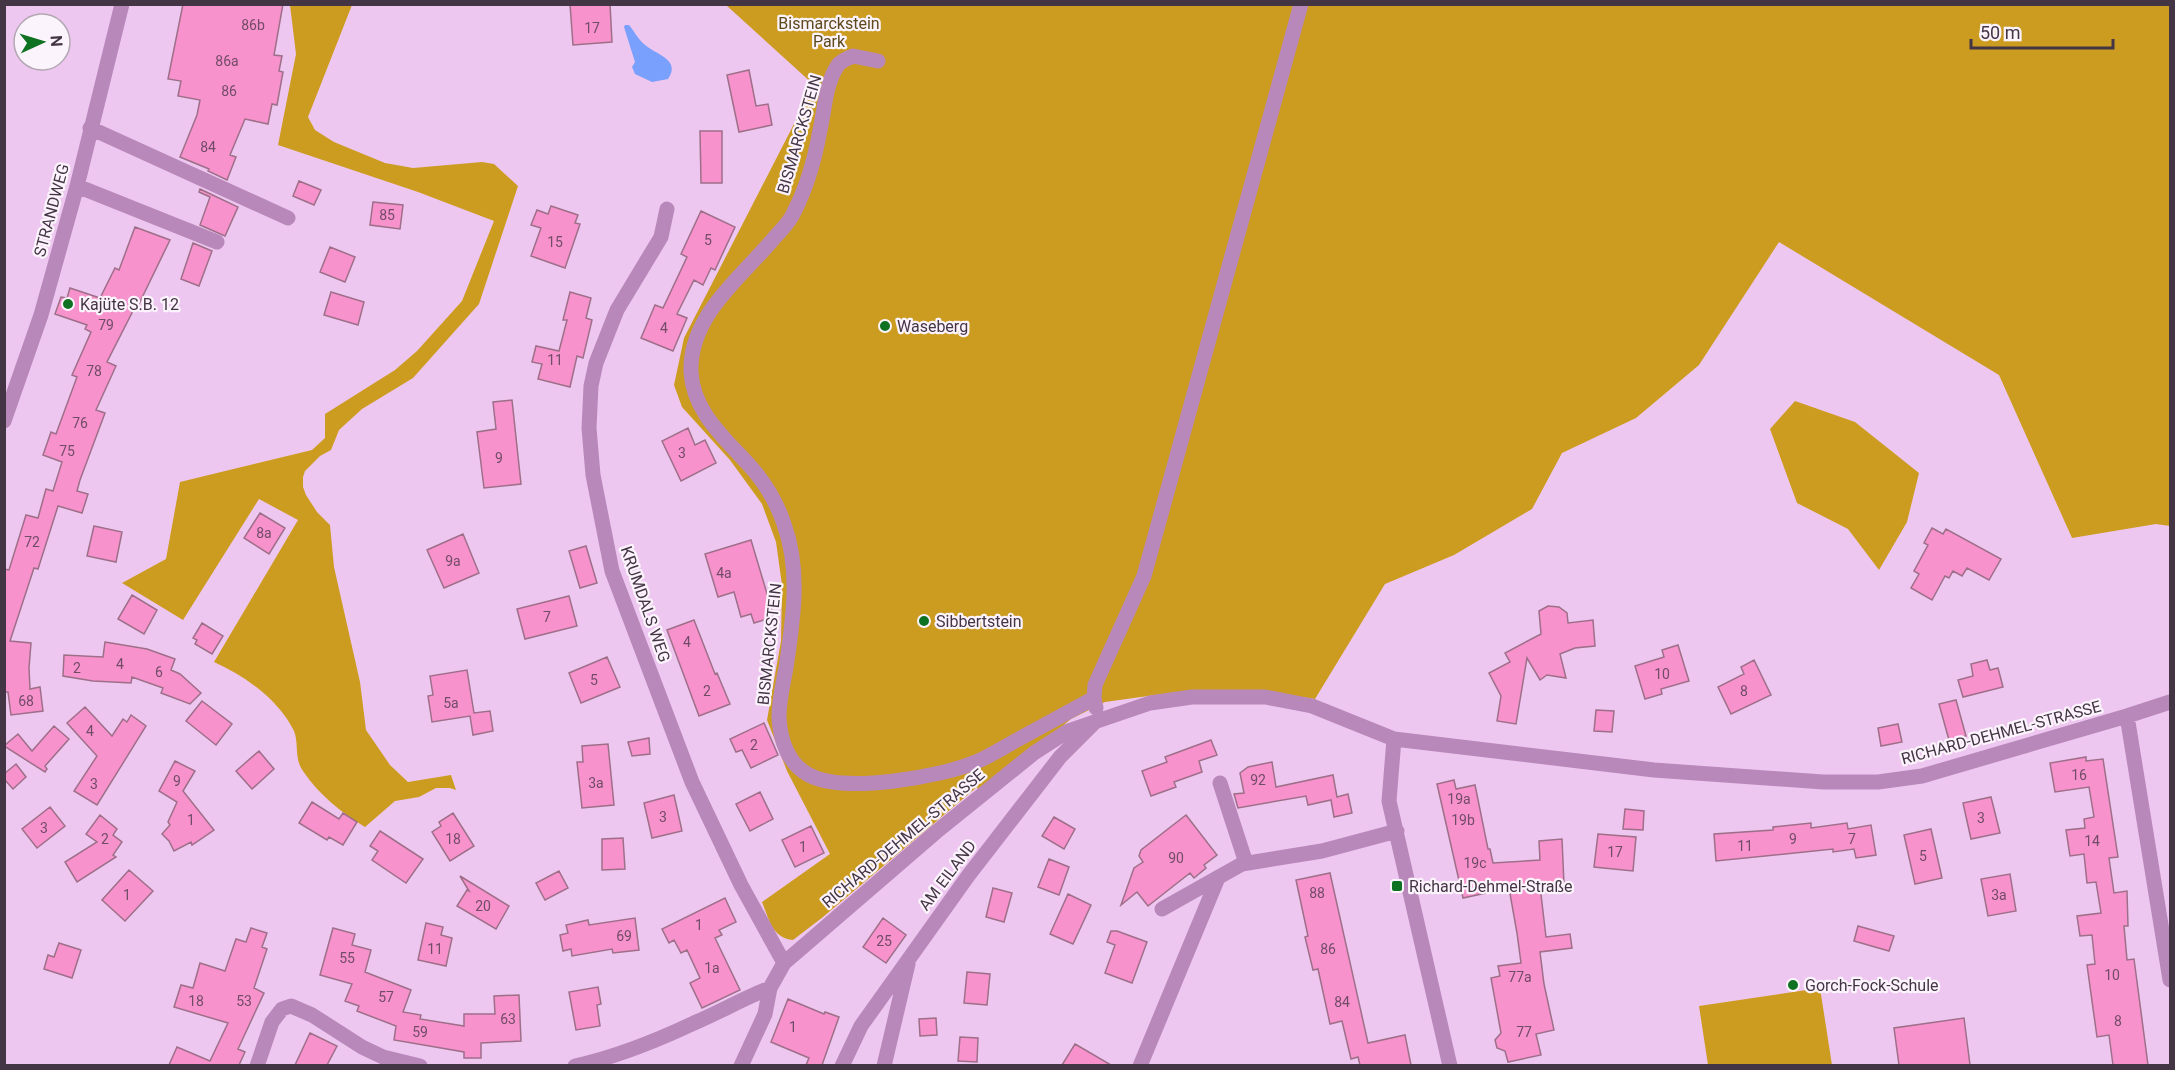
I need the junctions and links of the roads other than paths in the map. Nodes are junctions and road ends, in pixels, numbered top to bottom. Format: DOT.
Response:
graph roads {
  1 [pos="122,4"];
  2 [pos="1301,4"];
  3 [pos="878,61"];
  4 [pos="90,128"];
  5 [pos="76,186"];
  6 [pos="667,209"];
  7 [pos="288,218"];
  8 [pos="218,242"];
  9 [pos="4,422"];
  10 [pos="1094,698"];
  11 [pos="2170,702"];
  12 [pos="2127,716"];
  13 [pos="1098,719"];
  14 [pos="1394,739"];
  15 [pos="1220,783"];
  16 [pos="1396,831"];
  17 [pos="1246,863"];
  18 [pos="1218,878"];
  19 [pos="1162,909"];
  20 [pos="910,955"];
  21 [pos="784,963"];
  22 [pos="2170,980"];
  23 [pos="770,988"];
  24 [pos="257,1065"];
  25 [pos="420,1065"];
  26 [pos="576,1065"];
  27 [pos="741,1065"];
  28 [pos="842,1065"];
  29 [pos="884,1065"];
  30 [pos="1140,1065"];
  31 [pos="1450,1065"];
  1 -- 4 [label="street, STRANDWEG"];
  2 -- 10 [label="street"];
  3 -- 10 [label="street, BISMARCKSTEIN"];
  4 -- 5 [label="street, STRANDWEG"];
  4 -- 7 [label="street"];
  5 -- 8 [label="street"];
  5 -- 9 [label="street, STRANDWEG"];
  6 -- 21 [label="street, KRUMDALS WEG"];
  10 -- 13 [label="street"];
  11 -- 12 [label="street, RICHARD-DEHMEL-STRASSE"];
  12 -- 14 [label="street, RICHARD-DEHMEL-STRASSE"];
  12 -- 22 [label="street"];
  13 -- 14 [label="street, RICHARD-DEHMEL-STRASSE"];
  13 -- 20 [label="street, AM EILAND"];
  13 -- 21 [label="street, RICHARD-DEHMEL-STRASSE"];
  14 -- 16 [label="street"];
  15 -- 17 [label="street"];
  16 -- 17 [label="street"];
  16 -- 31 [label="street"];
  17 -- 18 [label="street"];
  18 -- 19 [label="street"];
  18 -- 30 [label="street"];
  20 -- 28 [label="street, AM EILAND"];
  20 -- 29 [label="street"];
  21 -- 23 [label="street, RICHARD-DEHMEL-STRASSE"];
  23 -- 26 [label="street"];
  23 -- 27 [label="street, RICHARD-DEHMEL-STRASSE"];
  24 -- 25 [label="street"];
}
